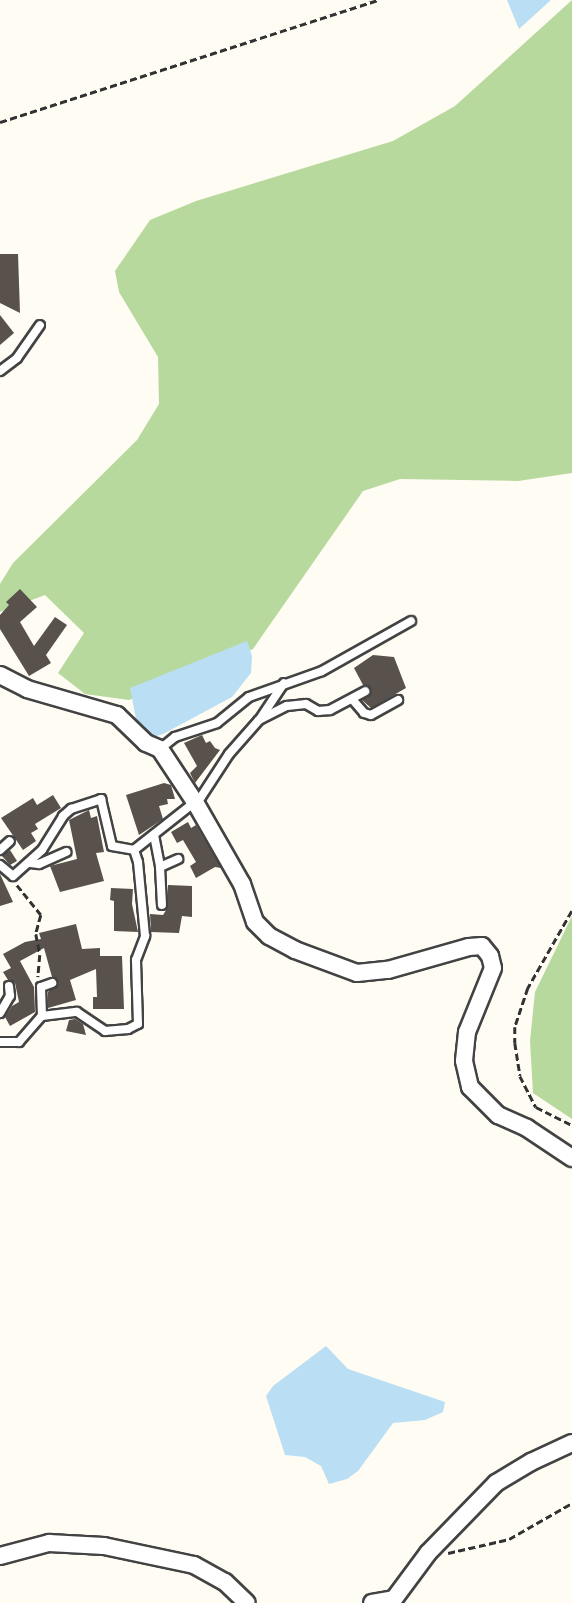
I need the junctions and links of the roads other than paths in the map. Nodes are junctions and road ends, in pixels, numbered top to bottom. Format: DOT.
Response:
graph roads {
  1 [pos="40,325"];
  2 [pos="0,371"];
  3 [pos="411,621"];
  4 [pos="0,675"];
  5 [pos="284,683"];
  6 [pos="365,691"];
  7 [pos="352,699"];
  8 [pos="398,700"];
  9 [pos="259,720"];
  10 [pos="160,750"];
  11 [pos="195,802"];
  12 [pos="154,835"];
  13 [pos="10,841"];
  14 [pos="0,850"];
  15 [pos="134,850"];
  16 [pos="66,852"];
  17 [pos="178,859"];
  18 [pos="30,863"];
  19 [pos="0,865"];
  20 [pos="160,867"];
  21 [pos="162,905"];
  22 [pos="52,983"];
  23 [pos="9,986"];
  24 [pos="0,1013"];
  25 [pos="42,1016"];
  26 [pos="0,1042"];
  27 [pos="572,1158"];
  28 [pos="572,1443"];
  29 [pos="0,1556"];
  30 [pos="247,1603"];
  31 [pos="372,1603"];
  1 -- 2 [label="lane"];
  3 -- 5 [label="lane"];
  4 -- 10 [label="street"];
  5 -- 9 [label="lane"];
  5 -- 10 [label="lane"];
  6 -- 7 [label="lane"];
  7 -- 8 [label="lane"];
  7 -- 9 [label="lane"];
  9 -- 11 [label="lane"];
  10 -- 11 [label="street"];
  11 -- 12 [label="lane"];
  11 -- 27 [label="street"];
  12 -- 15 [label="lane"];
  12 -- 20 [label="lane"];
  13 -- 14 [label="lane"];
  15 -- 18 [label="lane"];
  15 -- 25 [label="lane"];
  16 -- 18 [label="lane"];
  17 -- 20 [label="lane"];
  18 -- 19 [label="lane"];
  20 -- 21 [label="lane"];
  22 -- 25 [label="lane"];
  23 -- 24 [label="lane"];
  25 -- 26 [label="lane"];
  28 -- 31 [label="street"];
  29 -- 30 [label="street"];
}
